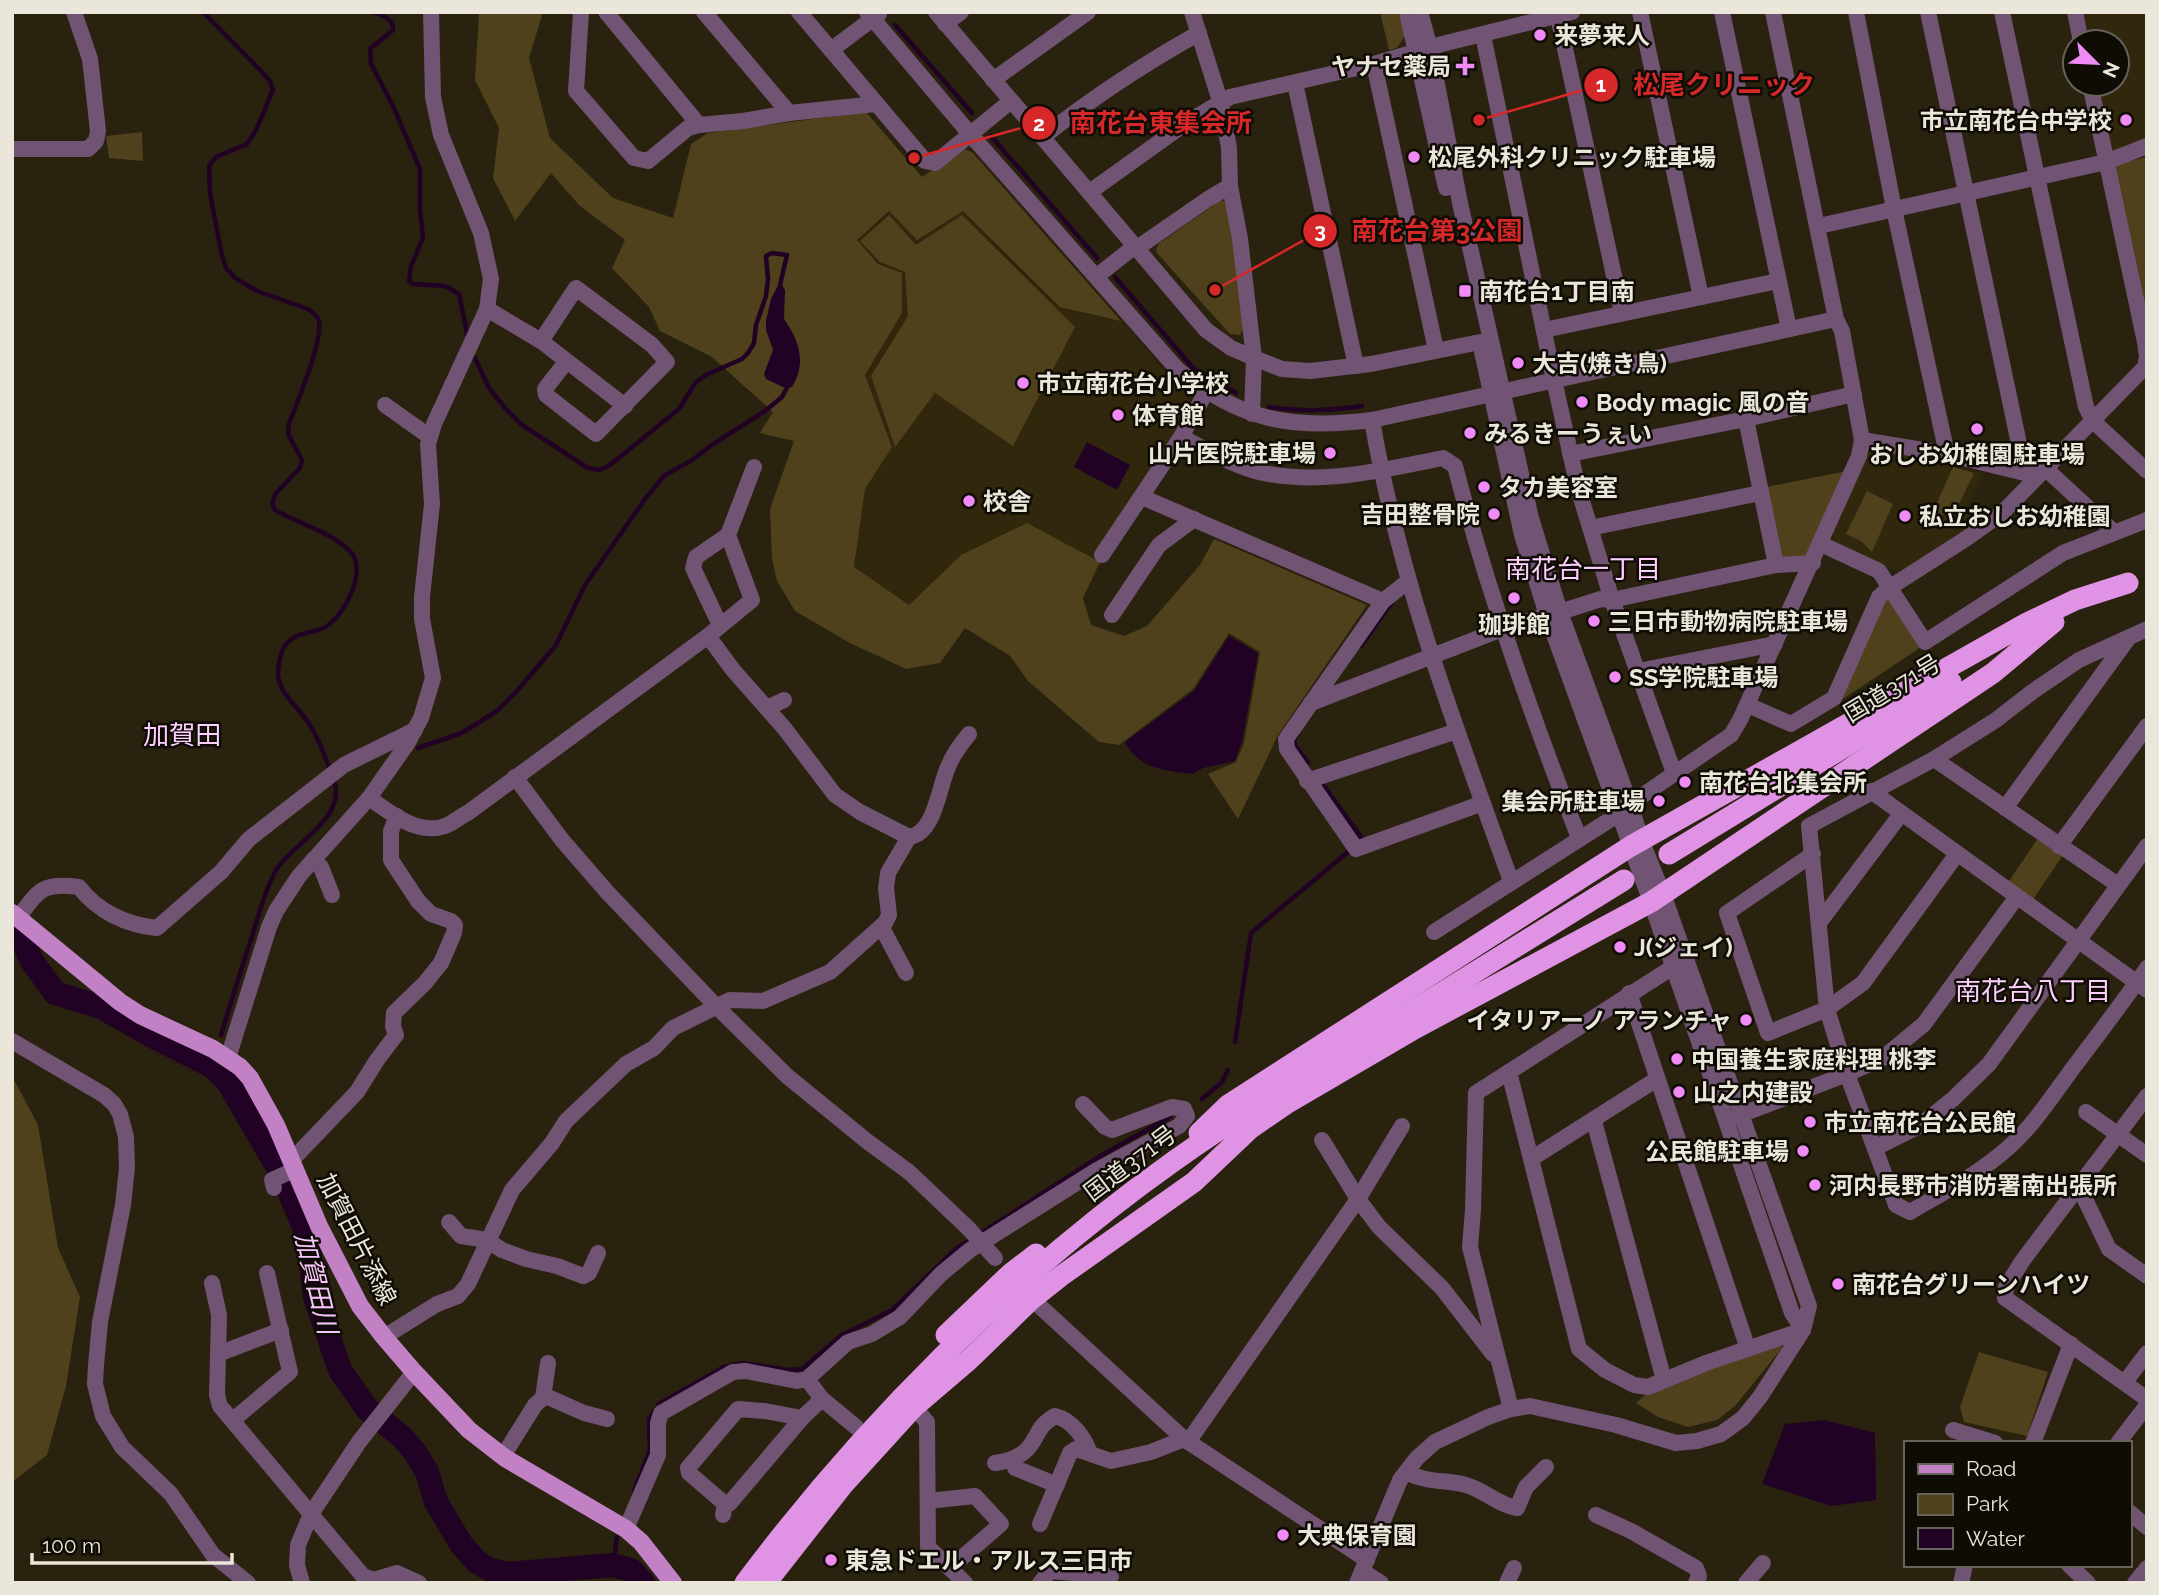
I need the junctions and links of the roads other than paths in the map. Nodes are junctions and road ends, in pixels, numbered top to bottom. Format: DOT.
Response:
graph roads {
  1 [pos="74,12"];
  2 [pos="431,12"];
  3 [pos="581,12"];
  4 [pos="606,12"];
  5 [pos="704,12"];
  6 [pos="799,12"];
  7 [pos="961,12"];
  8 [pos="1088,12"];
  9 [pos="1192,12"];
  10 [pos="1407,12"];
  11 [pos="1420,12"];
  12 [pos="1640,12"];
  13 [pos="1722,12"];
  14 [pos="1773,12"];
  15 [pos="1856,12"];
  16 [pos="1928,12"];
  17 [pos="2002,12"];
  18 [pos="1565,14"];
  19 [pos="874,15"];
  20 [pos="940,18"];
  21 [pos="1199,33"];
  22 [pos="1483,36"];
  23 [pos="831,50"];
  24 [pos="1424,50"];
  25 [pos="1374,64"];
  26 [pos="993,80"];
  27 [pos="1295,83"];
  28 [pos="2093,98"];
  29 [pos="1011,101"];
  30 [pos="876,104"];
  31 [pos="1221,104"];
  32 [pos="789,113"];
  33 [pos="699,125"];
  34 [pos="970,134"];
  35 [pos="1043,136"];
  36 [pos="2147,146"];
  37 [pos="12,149"];
  38 [pos="2106,162"];
  39 [pos="2036,178"];
  40 [pos="1230,187"];
  41 [pos="1091,191"];
  42 [pos="1965,194"];
  43 [pos="1894,209"];
  44 [pos="1819,226"];
  45 [pos="1138,248"];
  46 [pos="1097,276"];
  47 [pos="1779,281"];
  48 [pos="1701,297"];
  49 [pos="487,309"];
  50 [pos="1622,313"];
  51 [pos="1836,319"];
  52 [pos="1789,329"];
  53 [pos="1544,330"];
  54 [pos="541,341"];
  55 [pos="1480,342"];
  56 [pos="2146,342"];
  57 [pos="1436,349"];
  58 [pos="1254,358"];
  59 [pos="566,362"];
  60 [pos="1356,366"];
  61 [pos="1553,380"];
  62 [pos="1496,392"];
  63 [pos="1206,393"];
  64 [pos="1854,394"];
  65 [pos="385,405"];
  66 [pos="625,406"];
  67 [pos="1252,414"];
  68 [pos="1746,419"];
  69 [pos="1372,420"];
  70 [pos="2093,421"];
  71 [pos="430,437"];
  72 [pos="1181,437"];
  73 [pos="1863,440"];
  74 [pos="1570,454"];
  75 [pos="1947,454"];
  76 [pos="2144,462"];
  77 [pos="754,467"];
  78 [pos="1380,471"];
  79 [pos="2041,472"];
  80 [pos="1760,493"];
  81 [pos="1142,497"];
  82 [pos="1194,519"];
  83 [pos="2147,520"];
  84 [pos="1590,528"];
  85 [pos="2114,532"];
  86 [pos="728,535"];
  87 [pos="1821,544"];
  88 [pos="1102,555"];
  89 [pos="1812,563"];
  90 [pos="1776,565"];
  91 [pos="2138,580"];
  92 [pos="1408,582"];
  93 [pos="1889,588"];
  94 [pos="1612,600"];
  95 [pos="1383,601"];
  96 [pos="1553,613"];
  97 [pos="1112,615"];
  98 [pos="2054,622"];
  99 [pos="1502,629"];
  100 [pos="2147,629"];
  101 [pos="714,630"];
  102 [pos="2127,639"];
  103 [pos="1775,644"];
  104 [pos="1432,657"];
  105 [pos="1638,671"];
  106 [pos="784,700"];
  107 [pos="1311,703"];
  108 [pos="1748,705"];
  109 [pos="767,708"];
  110 [pos="2147,726"];
  111 [pos="415,730"];
  112 [pos="1457,731"];
  113 [pos="969,734"];
  114 [pos="1934,759"];
  115 [pos="1674,773"];
  116 [pos="515,778"];
  117 [pos="1307,780"];
  118 [pos="1871,791"];
  119 [pos="369,798"];
  120 [pos="1483,803"];
  121 [pos="2005,808"];
  122 [pos="1628,812"];
  123 [pos="1901,814"];
  124 [pos="397,816"];
  125 [pos="909,837"];
  126 [pos="1579,838"];
  127 [pos="1636,844"];
  128 [pos="2059,846"];
  129 [pos="2147,846"];
  130 [pos="1669,854"];
  131 [pos="1813,854"];
  132 [pos="1957,855"];
  133 [pos="313,860"];
  134 [pos="1624,880"];
  135 [pos="1511,881"];
  136 [pos="2118,885"];
  137 [pos="332,895"];
  138 [pos="1657,898"];
  139 [pos="2016,898"];
  140 [pos="18,914"];
  141 [pos="1819,923"];
  142 [pos="881,928"];
  143 [pos="1434,932"];
  144 [pos="2079,941"];
  145 [pos="1673,967"];
  146 [pos="2147,968"];
  147 [pos="906,974"];
  148 [pos="2142,986"];
  149 [pos="1629,993"];
  150 [pos="716,1006"];
  151 [pos="1826,1009"];
  152 [pos="12,1041"];
  153 [pos="228,1058"];
  154 [pos="1509,1072"];
  155 [pos="1847,1074"];
  156 [pos="1657,1079"];
  157 [pos="2147,1096"];
  158 [pos="1083,1104"];
  159 [pos="2086,1112"];
  160 [pos="1242,1115"];
  161 [pos="1733,1118"];
  162 [pos="1211,1119"];
  163 [pos="1594,1121"];
  164 [pos="1402,1126"];
  165 [pos="2116,1135"];
  166 [pos="1322,1140"];
  167 [pos="1875,1148"];
  168 [pos="2147,1155"];
  169 [pos="1531,1159"];
  170 [pos="1174,1161"];
  171 [pos="292,1168"];
  172 [pos="273,1184"];
  173 [pos="2079,1187"];
  174 [pos="1131,1193"];
  175 [pos="1358,1199"];
  176 [pos="449,1222"];
  177 [pos="1073,1226"];
  178 [pos="487,1240"];
  179 [pos="598,1253"];
  180 [pos="267,1273"];
  181 [pos="1010,1274"];
  182 [pos="1061,1276"];
  183 [pos="2147,1276"];
  184 [pos="212,1283"];
  185 [pos="1025,1305"];
  186 [pos="1803,1330"];
  187 [pos="281,1331"];
  188 [pos="384,1337"];
  189 [pos="2071,1344"];
  190 [pos="1748,1349"];
  191 [pos="2147,1353"];
  192 [pos="218,1354"];
  193 [pos="1497,1359"];
  194 [pos="548,1363"];
  195 [pos="414,1372"];
  196 [pos="928,1373"];
  197 [pos="807,1379"];
  198 [pos="1664,1380"];
  199 [pos="2125,1382"];
  200 [pos="543,1398"];
  201 [pos="822,1399"];
  202 [pos="2147,1399"];
  203 [pos="2147,1405"];
  204 [pos="914,1407"];
  205 [pos="1511,1409"];
  206 [pos="802,1418"];
  207 [pos="607,1419"];
  208 [pos="233,1420"];
  209 [pos="856,1427"];
  210 [pos="1953,1430"];
  211 [pos="1186,1441"];
  212 [pos="1989,1441"];
  213 [pos="2034,1441"];
  214 [pos="2120,1441"];
  215 [pos="1090,1453"];
  216 [pos="503,1456"];
  217 [pos="995,1464"];
  218 [pos="1546,1467"];
  219 [pos="1015,1468"];
  220 [pos="1406,1472"];
  221 [pos="1057,1485"];
  222 [pos="928,1502"];
  223 [pos="312,1514"];
  224 [pos="2131,1514"];
  225 [pos="1596,1515"];
  226 [pos="1040,1524"];
  227 [pos="2147,1527"];
  228 [pos="626,1529"];
  229 [pos="1763,1563"];
  230 [pos="2072,1567"];
  231 [pos="950,1568"];
  232 [pos="2147,1568"];
  233 [pos="1362,1571"];
  234 [pos="247,1583"];
  235 [pos="302,1583"];
  236 [pos="419,1583"];
  237 [pos="673,1583"];
  238 [pos="727,1583"];
  239 [pos="745,1583"];
  240 [pos="766,1583"];
  241 [pos="965,1583"];
  242 [pos="1040,1583"];
  243 [pos="1107,1583"];
  244 [pos="1381,1583"];
  245 [pos="1696,1583"];
  246 [pos="1746,1583"];
  247 [pos="2088,1583"];
  248 [pos="2136,1583"];
  1 -- 37 [label="street"];
  2 -- 49 [label="street"];
  3 -- 33 [label="street"];
  4 -- 33 [label="street"];
  5 -- 32 [label="street"];
  6 -- 23 [label="street"];
  7 -- 20 [label="street"];
  8 -- 26 [label="street"];
  9 -- 21 [label="street"];
  10 -- 24 [label="street"];
  11 -- 24 [label="street"];
  12 -- 48 [label="street"];
  13 -- 47 [label="street"];
  14 -- 44 [label="street"];
  15 -- 43 [label="street"];
  16 -- 42 [label="street"];
  17 -- 39 [label="street"];
  18 -- 22 [label="street"];
  18 -- 50 [label="street"];
  19 -- 23 [label="street"];
  19 -- 34 [label="street"];
  20 -- 26 [label="street"];
  21 -- 31 [label="street"];
  21 -- 35 [label="street"];
  22 -- 24 [label="street"];
  22 -- 53 [label="street"];
  23 -- 30 [label="street"];
  24 -- 25 [label="street"];
  24 -- 55 [label="street"];
  24 -- 62 [label="street"];
  25 -- 27 [label="street"];
  25 -- 57 [label="street"];
  26 -- 29 [label="street"];
  27 -- 31 [label="street"];
  27 -- 60 [label="street"];
  28 -- 38 [label="street"];
  29 -- 34 [label="street"];
  29 -- 35 [label="street"];
  30 -- 32 [label="street"];
  30 -- 34 [label="street"];
  31 -- 40 [label="street"];
  31 -- 41 [label="street"];
  32 -- 33 [label="street"];
  34 -- 46 [label="street"];
  35 -- 41 [label="street"];
  36 -- 38 [label="street"];
  38 -- 39 [label="street"];
  38 -- 56 [label="street"];
  39 -- 42 [label="street"];
  39 -- 70 [label="street"];
  40 -- 45 [label="street"];
  40 -- 58 [label="street"];
  41 -- 45 [label="street"];
  42 -- 43 [label="street"];
  42 -- 79 [label="street"];
  43 -- 44 [label="street"];
  43 -- 75 [label="street"];
  44 -- 51 [label="street"];
  45 -- 46 [label="street"];
  45 -- 58 [label="street"];
  46 -- 63 [label="street"];
  47 -- 48 [label="street"];
  47 -- 52 [label="street"];
  48 -- 50 [label="street"];
  49 -- 54 [label="street"];
  49 -- 71 [label="street"];
  50 -- 53 [label="street"];
  51 -- 52 [label="street"];
  51 -- 64 [label="street"];
  52 -- 61 [label="street"];
  53 -- 61 [label="street"];
  54 -- 59 [label="street"];
  54 -- 66 [label="street"];
  55 -- 57 [label="street"];
  55 -- 62 [label="street"];
  56 -- 70 [label="street"];
  57 -- 60 [label="street"];
  58 -- 60 [label="street"];
  58 -- 67 [label="street"];
  59 -- 66 [label="street"];
  59 -- 66 [label="street"];
  61 -- 62 [label="street"];
  61 -- 74 [label="street"];
  62 -- 69 [label="street"];
  62 -- 96 [label="street"];
  63 -- 67 [label="street"];
  63 -- 72 [label="street"];
  64 -- 68 [label="street"];
  64 -- 73 [label="street"];
  65 -- 71 [label="street"];
  67 -- 69 [label="street"];
  68 -- 74 [label="street"];
  68 -- 80 [label="street"];
  69 -- 78 [label="street"];
  70 -- 76 [label="street"];
  70 -- 79 [label="street"];
  71 -- 111 [label="street"];
  72 -- 78 [label="street"];
  72 -- 81 [label="street"];
  73 -- 75 [label="street"];
  73 -- 87 [label="street"];
  74 -- 84 [label="street"];
  75 -- 79 [label="street"];
  77 -- 86 [label="street"];
  78 -- 92 [label="street"];
  78 -- 99 [label="street"];
  79 -- 85 [label="street"];
  79 -- 93 [label="street"];
  80 -- 84 [label="street"];
  80 -- 90 [label="street"];
  81 -- 82 [label="street"];
  81 -- 88 [label="street"];
  82 -- 95 [label="street"];
  82 -- 97 [label="street"];
  83 -- 85 [label="street"];
  84 -- 94 [label="street"];
  85 -- 93 [label="street"];
  86 -- 101 [label="street"];
  86 -- 101 [label="street"];
  87 -- 89 [label="street"];
  87 -- 93 [label="street"];
  89 -- 90 [label="street"];
  89 -- 103 [label="street"];
  90 -- 94 [label="street"];
  91 -- 98 [label="highway, 国道371号"];
  91 -- 127 [label="highway"];
  92 -- 95 [label="street"];
  92 -- 104 [label="street"];
  93 -- 108 [label="street"];
  94 -- 96 [label="street"];
  94 -- 105 [label="street"];
  95 -- 107 [label="street"];
  96 -- 99 [label="street"];
  96 -- 122 [label="street"];
  98 -- 130 [label="highway, 国道371号"];
  98 -- 138 [label="highway"];
  99 -- 104 [label="street"];
  99 -- 126 [label="street"];
  100 -- 102 [label="street"];
  101 -- 109 [label="street"];
  101 -- 116 [label="street"];
  102 -- 114 [label="street"];
  102 -- 121 [label="street"];
  103 -- 105 [label="street"];
  103 -- 108 [label="street"];
  104 -- 107 [label="street"];
  104 -- 112 [label="street"];
  105 -- 115 [label="street"];
  106 -- 109 [label="street"];
  107 -- 117 [label="street"];
  108 -- 115 [label="street"];
  109 -- 125 [label="street"];
  110 -- 128 [label="street"];
  111 -- 119 [label="street"];
  111 -- 140 [label="street"];
  112 -- 117 [label="street"];
  112 -- 120 [label="street"];
  113 -- 125 [label="street"];
  114 -- 118 [label="street"];
  114 -- 121 [label="street"];
  115 -- 122 [label="street"];
  116 -- 124 [label="street"];
  116 -- 150 [label="street"];
  117 -- 120 [label="street"];
  118 -- 123 [label="street"];
  118 -- 131 [label="street"];
  119 -- 124 [label="street"];
  119 -- 133 [label="street"];
  120 -- 135 [label="street"];
  121 -- 128 [label="street"];
  122 -- 126 [label="street"];
  122 -- 127 [label="street"];
  123 -- 132 [label="street"];
  123 -- 141 [label="street"];
  124 -- 171 [label="street"];
  125 -- 142 [label="street"];
  126 -- 135 [label="street"];
  127 -- 138 [label="street"];
  127 -- 162 [label="highway"];
  128 -- 136 [label="street"];
  129 -- 136 [label="street"];
  131 -- 141 [label="street"];
  131 -- 151 [label="street"];
  132 -- 139 [label="street"];
  132 -- 151 [label="street"];
  133 -- 137 [label="street"];
  133 -- 153 [label="street"];
  134 -- 160 [label="highway, 国道371号"];
  135 -- 143 [label="street"];
  136 -- 144 [label="street"];
  138 -- 145 [label="street"];
  138 -- 161 [label="street"];
  138 -- 182 [label="highway"];
  139 -- 144 [label="street"];
  139 -- 155 [label="street"];
  140 -- 153 [label="main road, 加賀田片添線"];
  141 -- 151 [label="street"];
  142 -- 147 [label="street"];
  142 -- 150 [label="street"];
  144 -- 148 [label="street"];
  144 -- 167 [label="street"];
  145 -- 149 [label="street"];
  145 -- 161 [label="street"];
  146 -- 148 [label="street"];
  148 -- 167 [label="street"];
  149 -- 154 [label="street"];
  149 -- 156 [label="street"];
  150 -- 178 [label="street"];
  150 -- 181 [label="street, bridge"];
  151 -- 155 [label="street"];
  152 -- 234 [label="street"];
  153 -- 171 [label="main road, 加賀田片添線"];
  154 -- 169 [label="street"];
  154 -- 193 [label="street"];
  155 -- 161 [label="street"];
  155 -- 167 [label="street"];
  156 -- 163 [label="street"];
  156 -- 190 [label="street"];
  157 -- 165 [label="street"];
  158 -- 197 [label="street"];
  159 -- 165 [label="street"];
  160 -- 170 [label="highway, 国道371号"];
  160 -- 182 [label="highway"];
  161 -- 186 [label="street"];
  162 -- 170 [label="highway"];
  162 -- 177 [label="highway"];
  163 -- 169 [label="street"];
  163 -- 198 [label="street"];
  164 -- 175 [label="street"];
  165 -- 168 [label="street"];
  165 -- 173 [label="street"];
  166 -- 175 [label="street"];
  169 -- 198 [label="street"];
  170 -- 174 [label="highway, 国道371号"];
  171 -- 172 [label="street"];
  171 -- 188 [label="main road, 加賀田片添線"];
  173 -- 183 [label="street"];
  173 -- 189 [label="street"];
  174 -- 177 [label="highway"];
  174 -- 196 [label="highway, 国道371号"];
  175 -- 193 [label="street"];
  175 -- 211 [label="street"];
  176 -- 178 [label="street"];
  177 -- 181 [label="highway"];
  178 -- 179 [label="street"];
  178 -- 188 [label="street"];
  180 -- 187 [label="street"];
  181 -- 209 [label="highway"];
  182 -- 185 [label="highway"];
  184 -- 192 [label="street"];
  185 -- 196 [label="highway"];
  185 -- 204 [label="highway"];
  185 -- 211 [label="street"];
  186 -- 190 [label="street"];
  186 -- 205 [label="street"];
  187 -- 192 [label="street"];
  187 -- 208 [label="street"];
  188 -- 195 [label="main road, 加賀田片添線"];
  189 -- 199 [label="street"];
  189 -- 213 [label="street"];
  190 -- 198 [label="street"];
  191 -- 199 [label="street"];
  192 -- 208 [label="street"];
  193 -- 205 [label="street"];
  194 -- 200 [label="street"];
  195 -- 216 [label="main road, 加賀田片添線"];
  195 -- 223 [label="street"];
  196 -- 239 [label="highway, 国道371号"];
  197 -- 201 [label="street"];
  197 -- 228 [label="street"];
  199 -- 202 [label="street"];
  200 -- 207 [label="street"];
  200 -- 216 [label="street"];
  201 -- 206 [label="street"];
  201 -- 209 [label="street"];
  203 -- 214 [label="street"];
  204 -- 222 [label="street"];
  204 -- 240 [label="highway"];
  205 -- 220 [label="street"];
  206 -- 206 [label="street"];
  208 -- 223 [label="street"];
  209 -- 238 [label="highway"];
  210 -- 212 [label="street"];
  211 -- 215 [label="street"];
  211 -- 233 [label="street"];
  215 -- 217 [label="street"];
  215 -- 221 [label="street"];
  216 -- 228 [label="main road, 加賀田片添線"];
  218 -- 220 [label="street"];
  219 -- 221 [label="street"];
  220 -- 233 [label="street"];
  221 -- 226 [label="street"];
  222 -- 231 [label="street"];
  222 -- 231 [label="street"];
  223 -- 235 [label="street"];
  223 -- 236 [label="street"];
  224 -- 227 [label="street"];
  225 -- 245 [label="street"];
  228 -- 237 [label="main road, 加賀田片添線"];
  229 -- 246 [label="street"];
  230 -- 247 [label="street"];
  231 -- 241 [label="street"];
  232 -- 248 [label="street"];
  233 -- 244 [label="street"];
  242 -- 243 [label="street"];
}
